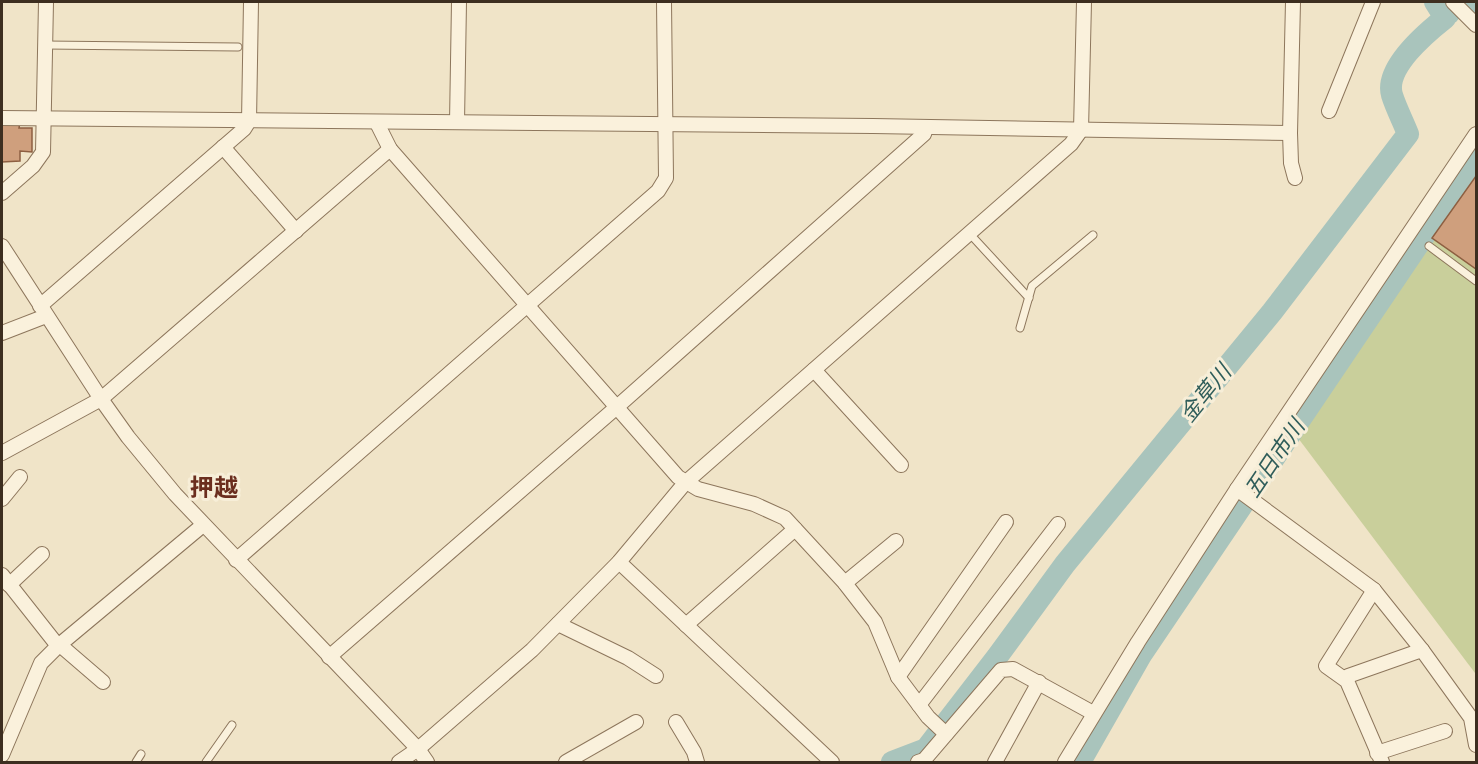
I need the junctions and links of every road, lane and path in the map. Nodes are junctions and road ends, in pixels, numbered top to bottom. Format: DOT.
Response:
graph roads {
  1 [pos="46,2"];
  2 [pos="251,2"];
  3 [pos="459,2"];
  4 [pos="664,2"];
  5 [pos="1084,2"];
  6 [pos="1293,2"];
  7 [pos="1373,2"];
  8 [pos="1453,2"];
  9 [pos="1476,25"];
  10 [pos="45,45"];
  11 [pos="238,47"];
  12 [pos="1329,111"];
  13 [pos="2,118"];
  14 [pos="44,118"];
  15 [pos="249,121"];
  16 [pos="457,122"];
  17 [pos="377,123"];
  18 [pos="665,124"];
  19 [pos="926,128"];
  20 [pos="1081,130"];
  21 [pos="1290,133"];
  22 [pos="1476,134"];
  23 [pos="223,147"];
  24 [pos="390,149"];
  25 [pos="1295,178"];
  26 [pos="2,193"];
  27 [pos="296,231"];
  28 [pos="970,234"];
  29 [pos="1093,235"];
  30 [pos="2,246"];
  31 [pos="1429,246"];
  32 [pos="1476,281"];
  33 [pos="1029,298"];
  34 [pos="527,304"];
  35 [pos="43,311"];
  36 [pos="1020,328"];
  37 [pos="2,333"];
  38 [pos="814,370"];
  39 [pos="101,399"];
  40 [pos="618,406"];
  41 [pos="2,453"];
  42 [pos="901,465"];
  43 [pos="20,477"];
  44 [pos="685,483"];
  45 [pos="1237,489"];
  46 [pos="2,499"];
  47 [pos="1006,522"];
  48 [pos="1058,524"];
  49 [pos="203,525"];
  50 [pos="795,529"];
  51 [pos="896,541"];
  52 [pos="42,554"];
  53 [pos="236,560"];
  54 [pos="619,562"];
  55 [pos="5,580"];
  56 [pos="845,582"];
  57 [pos="1374,590"];
  58 [pos="558,624"];
  59 [pos="686,625"];
  60 [pos="59,645"];
  61 [pos="1422,650"];
  62 [pos="329,657"];
  63 [pos="656,676"];
  64 [pos="898,677"];
  65 [pos="1345,679"];
  66 [pos="103,682"];
  67 [pos="1039,682"];
  68 [pos="919,705"];
  69 [pos="1093,713"];
  70 [pos="636,722"];
  71 [pos="676,722"];
  72 [pos="232,725"];
  73 [pos="942,730"];
  74 [pos="1445,731"];
  75 [pos="1476,745"];
  76 [pos="418,749"];
  77 [pos="141,754"];
  78 [pos="2,755"];
  79 [pos="1380,758"];
  80 [pos="136,762"];
  81 [pos="206,762"];
  82 [pos="399,762"];
  83 [pos="427,762"];
  84 [pos="566,762"];
  85 [pos="697,762"];
  86 [pos="832,762"];
  87 [pos="918,762"];
  88 [pos="994,762"];
  89 [pos="1065,762"];
  1 -- 10 [label="street"];
  2 -- 15 [label="street"];
  3 -- 16 [label="street"];
  4 -- 18 [label="street"];
  5 -- 20 [label="street"];
  6 -- 21 [label="street"];
  7 -- 12 [label="street"];
  8 -- 9 [label="street"];
  10 -- 11 [label="lane"];
  10 -- 14 [label="street"];
  13 -- 14 [label="street"];
  14 -- 15 [label="street"];
  14 -- 26 [label="street"];
  15 -- 17 [label="street"];
  15 -- 23 [label="street"];
  16 -- 17 [label="street"];
  16 -- 18 [label="street"];
  17 -- 24 [label="street"];
  18 -- 19 [label="street"];
  18 -- 34 [label="street"];
  19 -- 20 [label="street"];
  19 -- 40 [label="street"];
  20 -- 21 [label="street"];
  20 -- 28 [label="street"];
  21 -- 25 [label="street"];
  22 -- 45 [label="street"];
  23 -- 27 [label="street"];
  23 -- 35 [label="street"];
  24 -- 27 [label="street"];
  24 -- 34 [label="street"];
  27 -- 39 [label="street"];
  28 -- 33 [label="lane"];
  28 -- 38 [label="street"];
  29 -- 33 [label="lane"];
  30 -- 35 [label="street"];
  31 -- 32 [label="lane"];
  33 -- 36 [label="lane"];
  34 -- 40 [label="street"];
  34 -- 53 [label="street"];
  35 -- 37 [label="street"];
  35 -- 39 [label="street"];
  38 -- 42 [label="street"];
  38 -- 44 [label="street"];
  39 -- 41 [label="street"];
  39 -- 49 [label="street"];
  40 -- 44 [label="street"];
  40 -- 62 [label="street"];
  43 -- 46 [label="street"];
  44 -- 50 [label="street"];
  44 -- 54 [label="street"];
  45 -- 57 [label="street"];
  45 -- 69 [label="street"];
  47 -- 64 [label="street"];
  48 -- 68 [label="street"];
  49 -- 53 [label="street"];
  49 -- 60 [label="street"];
  50 -- 56 [label="street"];
  50 -- 59 [label="street"];
  51 -- 56 [label="street"];
  52 -- 55 [label="street"];
  53 -- 62 [label="street"];
  54 -- 58 [label="street"];
  54 -- 59 [label="street"];
  55 -- 60 [label="street"];
  56 -- 64 [label="street"];
  57 -- 61 [label="street"];
  57 -- 65 [label="street"];
  58 -- 63 [label="street"];
  58 -- 76 [label="street"];
  59 -- 86 [label="street"];
  60 -- 66 [label="street"];
  60 -- 78 [label="street"];
  61 -- 65 [label="street"];
  61 -- 75 [label="street"];
  62 -- 76 [label="street"];
  64 -- 68 [label="street"];
  65 -- 79 [label="street"];
  67 -- 69 [label="street"];
  67 -- 73 [label="street"];
  67 -- 88 [label="street"];
  68 -- 73 [label="street"];
  69 -- 89 [label="street"];
  70 -- 84 [label="street"];
  71 -- 85 [label="street"];
  72 -- 81 [label="lane"];
  73 -- 87 [label="street"];
  74 -- 79 [label="street"];
  76 -- 82 [label="street"];
  76 -- 83 [label="street"];
  77 -- 80 [label="lane"];
}
